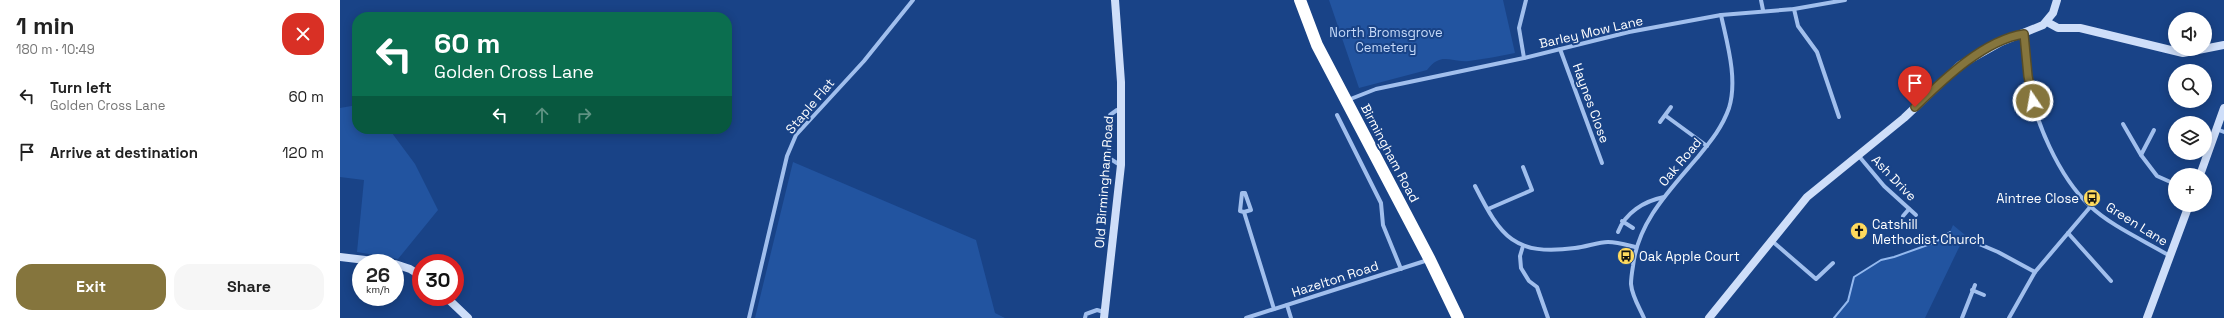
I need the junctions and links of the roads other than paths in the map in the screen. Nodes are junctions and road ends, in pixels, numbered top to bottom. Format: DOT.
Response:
graph roads {
  1 [pos="913,0"];
  2 [pos="1115,0"];
  3 [pos="1300,0"];
  4 [pos="1526,0"];
  5 [pos="1761,0"];
  6 [pos="1845,0"];
  7 [pos="2057,0"];
  8 [pos="1794,9"];
  9 [pos="1763,10"];
  10 [pos="1721,15"];
  11 [pos="2047,22"];
  12 [pos="2024,34"];
  13 [pos="2224,45"];
  14 [pos="1560,49"];
  15 [pos="1524,58"];
  16 [pos="1346,100"];
  17 [pos="1671,107"];
  18 [pos="2224,108"];
  19 [pos="1122,111"];
  20 [pos="1337,115"];
  21 [pos="1666,116"];
  22 [pos="1839,116"];
  23 [pos="1660,122"];
  24 [pos="2123,124"];
  25 [pos="2216,128"];
  26 [pos="2154,130"];
  27 [pos="2224,132"];
  28 [pos="1707,146"];
  29 [pos="1858,155"];
  30 [pos="2141,155"];
  31 [pos="1602,163"];
  32 [pos="1121,165"];
  33 [pos="1523,167"];
  34 [pos="2202,168"];
  35 [pos="2168,181"];
  36 [pos="1475,186"];
  37 [pos="1664,197"];
  38 [pos="2091,206"];
  39 [pos="1488,209"];
  40 [pos="1909,209"];
  41 [pos="1244,212"];
  42 [pos="2186,212"];
  43 [pos="1916,215"];
  44 [pos="1903,216"];
  45 [pos="1622,221"];
  46 [pos="1633,228"];
  47 [pos="1618,232"];
  48 [pos="2068,233"];
  49 [pos="1965,238"];
  50 [pos="1772,241"];
  51 [pos="1523,246"];
  52 [pos="1635,247"];
  53 [pos="2170,256"];
  54 [pos="340,257"];
  55 [pos="352,258"];
  56 [pos="1430,260"];
  57 [pos="1833,263"];
  58 [pos="1401,269"];
  59 [pos="2035,272"];
  60 [pos="2111,281"];
  61 [pos="1975,285"];
  62 [pos="1972,290"];
  63 [pos="1984,296"];
  64 [pos="1287,305"];
  65 [pos="455,306"];
  66 [pos="1274,309"];
  67 [pos="1104,315"];
  68 [pos="468,318"];
  69 [pos="749,318"];
  70 [pos="1085,318"];
  71 [pos="1246,318"];
  72 [pos="1291,318"];
  73 [pos="1458,318"];
  74 [pos="1548,318"];
  75 [pos="1644,318"];
  76 [pos="1709,318"];
  77 [pos="1962,318"];
  78 [pos="2008,318"];
  79 [pos="2147,318"];
  1 -- 69 [label="street, Staple Flat"];
  2 -- 19 [label="main road, Old Birmingham Road"];
  3 -- 16 [label="highway, Birmingham Road"];
  4 -- 15 [label="street"];
  5 -- 9 [label="street"];
  6 -- 8 [label="street, Barley Mow Lane"];
  7 -- 11 [label="main road"];
  8 -- 9 [label="street, Barley Mow Lane"];
  8 -- 22 [label="street"];
  9 -- 10 [label="street, Barley Mow Lane"];
  10 -- 14 [label="street, Barley Mow Lane"];
  10 -- 28 [label="street, Oak Road"];
  11 -- 12 [label="main road"];
  11 -- 13 [label="main road"];
  12 -- 29 [label="main road"];
  12 -- 38 [label="street, Green Lane"];
  14 -- 15 [label="street, Barley Mow Lane"];
  14 -- 31 [label="street, Haynes Close"];
  15 -- 16 [label="street, Barley Mow Lane"];
  16 -- 56 [label="highway, Birmingham Road"];
  17 -- 21 [label="street"];
  18 -- 25 [label="main road"];
  19 -- 32 [label="main road, Old Birmingham Road"];
  19 -- 32 [label="street"];
  20 -- 58 [label="street"];
  21 -- 23 [label="street"];
  21 -- 28 [label="street"];
  24 -- 30 [label="street"];
  25 -- 27 [label="street"];
  25 -- 34 [label="main road"];
  26 -- 30 [label="street"];
  28 -- 37 [label="street, Oak Road"];
  29 -- 40 [label="street, Ash Drive"];
  29 -- 50 [label="main road"];
  30 -- 35 [label="street"];
  32 -- 67 [label="main road, Old Birmingham Road"];
  33 -- 39 [label="street"];
  36 -- 39 [label="street"];
  37 -- 45 [label="street"];
  37 -- 52 [label="street, Oak Road"];
  38 -- 48 [label="street"];
  38 -- 53 [label="street, Green Lane"];
  39 -- 51 [label="street"];
  40 -- 43 [label="street, Ash Drive"];
  40 -- 44 [label="street"];
  41 -- 41 [label="street"];
  41 -- 66 [label="street"];
  42 -- 53 [label="main road"];
  45 -- 46 [label="street"];
  45 -- 47 [label="street"];
  48 -- 59 [label="street"];
  48 -- 60 [label="street"];
  49 -- 59 [label="street"];
  50 -- 57 [label="street"];
  50 -- 76 [label="main road"];
  51 -- 52 [label="street"];
  51 -- 74 [label="street"];
  52 -- 75 [label="street, Oak Road"];
  53 -- 79 [label="main road"];
  54 -- 55 [label="main road"];
  56 -- 58 [label="street, Hazelton Road"];
  56 -- 73 [label="highway, Birmingham Road"];
  58 -- 64 [label="street, Hazelton Road"];
  59 -- 78 [label="street"];
  61 -- 62 [label="street"];
  62 -- 63 [label="street"];
  62 -- 77 [label="street"];
  64 -- 66 [label="street, Hazelton Road"];
  64 -- 72 [label="street"];
  65 -- 68 [label="main road"];
  66 -- 71 [label="street, Hazelton Road"];
  67 -- 70 [label="street"];
}
